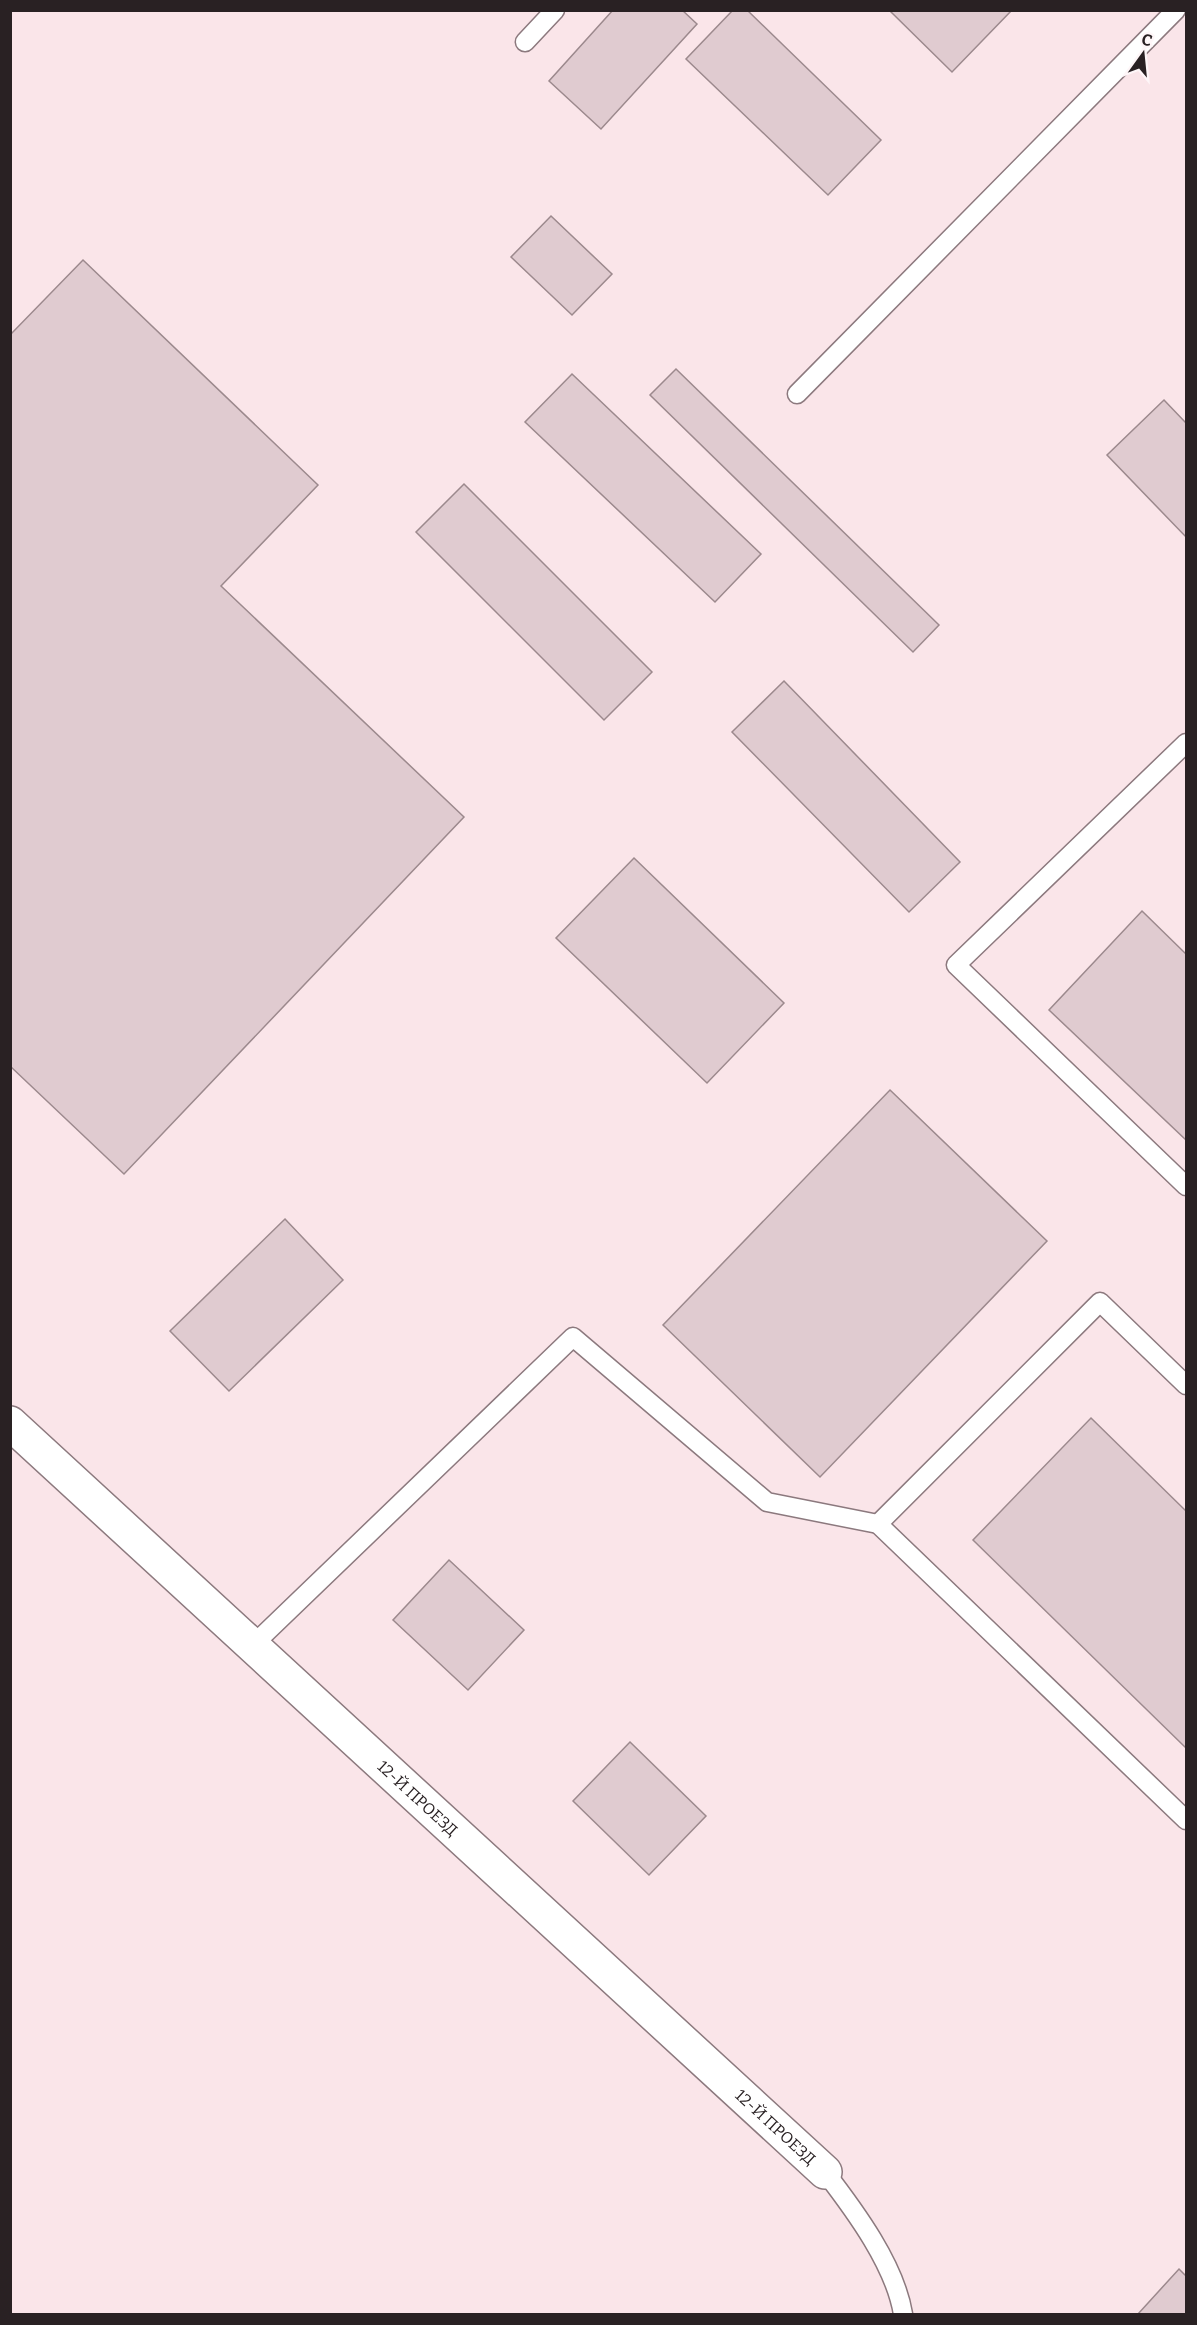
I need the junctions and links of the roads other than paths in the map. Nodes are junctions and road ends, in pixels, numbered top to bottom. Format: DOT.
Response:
graph roads {
  1 [pos="555,10"];
  2 [pos="1176,10"];
  3 [pos="525,42"];
  4 [pos="797,394"];
  5 [pos="1186,743"];
  6 [pos="1186,1186"];
  7 [pos="1186,1385"];
  8 [pos="10,1423"];
  9 [pos="878,1524"];
  10 [pos="252,1646"];
  11 [pos="1186,1820"];
  12 [pos="825,2172"];
  13 [pos="903,2314"];
  1 -- 3 [label="lane"];
  2 -- 4 [label="lane"];
  5 -- 6 [label="lane"];
  7 -- 9 [label="lane"];
  8 -- 10 [label="street, 12-Й ПРОЕЗД"];
  9 -- 10 [label="lane"];
  9 -- 11 [label="lane"];
  10 -- 12 [label="street, 12-Й ПРОЕЗД"];
  12 -- 13 [label="lane"];
}
